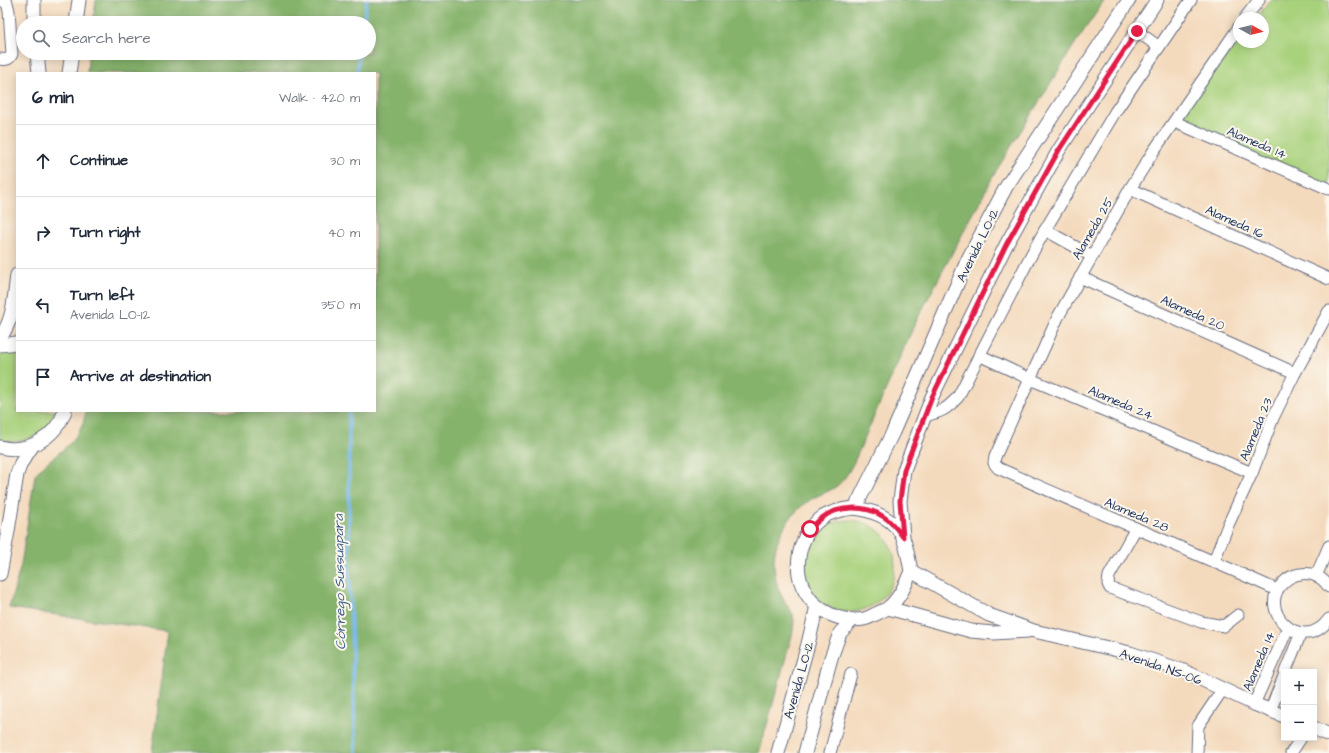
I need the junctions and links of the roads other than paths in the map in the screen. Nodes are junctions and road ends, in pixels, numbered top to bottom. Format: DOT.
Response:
graph roads {
  1 [pos="0,0"];
  2 [pos="34,0"];
  3 [pos="79,0"];
  4 [pos="1129,0"];
  5 [pos="1157,0"];
  6 [pos="1192,0"];
  7 [pos="1259,0"];
  8 [pos="1250,12"];
  9 [pos="34,16"];
  10 [pos="77,16"];
  11 [pos="1137,31"];
  12 [pos="1233,36"];
  13 [pos="1159,47"];
  14 [pos="0,59"];
  15 [pos="38,60"];
  16 [pos="71,60"];
  17 [pos="39,72"];
  18 [pos="69,72"];
  19 [pos="1175,122"];
  20 [pos="1329,188"];
  21 [pos="1130,189"];
  22 [pos="1045,230"];
  23 [pos="1092,256"];
  24 [pos="1080,277"];
  25 [pos="1329,279"];
  26 [pos="16,282"];
  27 [pos="1329,311"];
  28 [pos="0,338"];
  29 [pos="16,343"];
  30 [pos="0,345"];
  31 [pos="979,355"];
  32 [pos="1295,373"];
  33 [pos="1030,379"];
  34 [pos="64,412"];
  35 [pos="924,416"];
  36 [pos="33,445"];
  37 [pos="0,447"];
  38 [pos="995,457"];
  39 [pos="1252,473"];
  40 [pos="855,508"];
  41 [pos="1136,528"];
  42 [pos="903,537"];
  43 [pos="1329,546"];
  44 [pos="1214,561"];
  45 [pos="911,571"];
  46 [pos="0,574"];
  47 [pos="1316,576"];
  48 [pos="1329,587"];
  49 [pos="1277,590"];
  50 [pos="817,606"];
  51 [pos="888,608"];
  52 [pos="1238,615"];
  53 [pos="1329,619"];
  54 [pos="852,620"];
  55 [pos="1288,628"];
  56 [pos="1034,631"];
  57 [pos="1301,633"];
  58 [pos="1286,669"];
  59 [pos="851,674"];
  60 [pos="1281,684"];
  61 [pos="1223,689"];
  62 [pos="1254,704"];
  63 [pos="1270,711"];
  64 [pos="1281,715"];
  65 [pos="1317,730"];
  66 [pos="1329,736"];
  67 [pos="1299,741"];
  68 [pos="778,753"];
  69 [pos="805,753"];
  70 [pos="830,753"];
  71 [pos="1197,753"];
  72 [pos="1291,753"];
  1 -- 14 [label="street"];
  2 -- 9 [label="street"];
  3 -- 10 [label="street"];
  4 -- 40 [label="street, Avenida LO-12"];
  5 -- 11 [label="street, Avenida LO-12"];
  6 -- 13 [label="street"];
  7 -- 8 [label="street"];
  11 -- 13 [label="street"];
  11 -- 35 [label="street, Avenida LO-12"];
  12 -- 19 [label="street, Alameda 25"];
  13 -- 22 [label="street"];
  15 -- 17 [label="street"];
  16 -- 18 [label="street"];
  19 -- 20 [label="street, Alameda 14"];
  19 -- 21 [label="street, Alameda 25"];
  21 -- 23 [label="street, Alameda 25"];
  21 -- 25 [label="street, Alameda 16"];
  22 -- 23 [label="street"];
  22 -- 31 [label="street"];
  23 -- 24 [label="street, Alameda 25"];
  24 -- 32 [label="street, Alameda 20"];
  24 -- 33 [label="street, Alameda 25"];
  26 -- 28 [label="street"];
  27 -- 32 [label="street, Alameda 23"];
  29 -- 30 [label="street"];
  31 -- 33 [label="street, Alameda 24"];
  31 -- 35 [label="street"];
  32 -- 39 [label="street, Alameda 23"];
  33 -- 38 [label="street, Alameda 25"];
  33 -- 39 [label="street, Alameda 24"];
  34 -- 36 [label="street"];
  35 -- 42 [label="street, Avenida LO-12"];
  36 -- 37 [label="street"];
  36 -- 46 [label="street"];
  38 -- 41 [label="street, Alameda 28"];
  39 -- 44 [label="street, Alameda 23"];
  40 -- 42 [label="street"];
  40 -- 50 [label="street"];
  41 -- 44 [label="street, Alameda 28"];
  41 -- 52 [label="street"];
  42 -- 45 [label="street"];
  43 -- 47 [label="street"];
  44 -- 49 [label="street, Alameda 28"];
  45 -- 51 [label="street"];
  45 -- 56 [label="street, Avenida NS-06"];
  47 -- 48 [label="street"];
  47 -- 49 [label="street"];
  49 -- 55 [label="street"];
  50 -- 54 [label="street"];
  50 -- 68 [label="street, Avenida LO-12"];
  51 -- 54 [label="street"];
  51 -- 56 [label="street, Avenida NS-06"];
  53 -- 57 [label="street"];
  54 -- 69 [label="street, Avenida LO-12"];
  55 -- 57 [label="street"];
  55 -- 62 [label="street, Alameda 14"];
  56 -- 61 [label="street, Avenida NS-06"];
  57 -- 58 [label="street"];
  59 -- 70 [label="street"];
  60 -- 63 [label="street"];
  61 -- 62 [label="street, Avenida NS-06"];
  61 -- 71 [label="street"];
  62 -- 63 [label="street, Avenida NS-06"];
  63 -- 64 [label="street, Avenida NS-06"];
  65 -- 66 [label="street"];
  67 -- 72 [label="street"];
}
